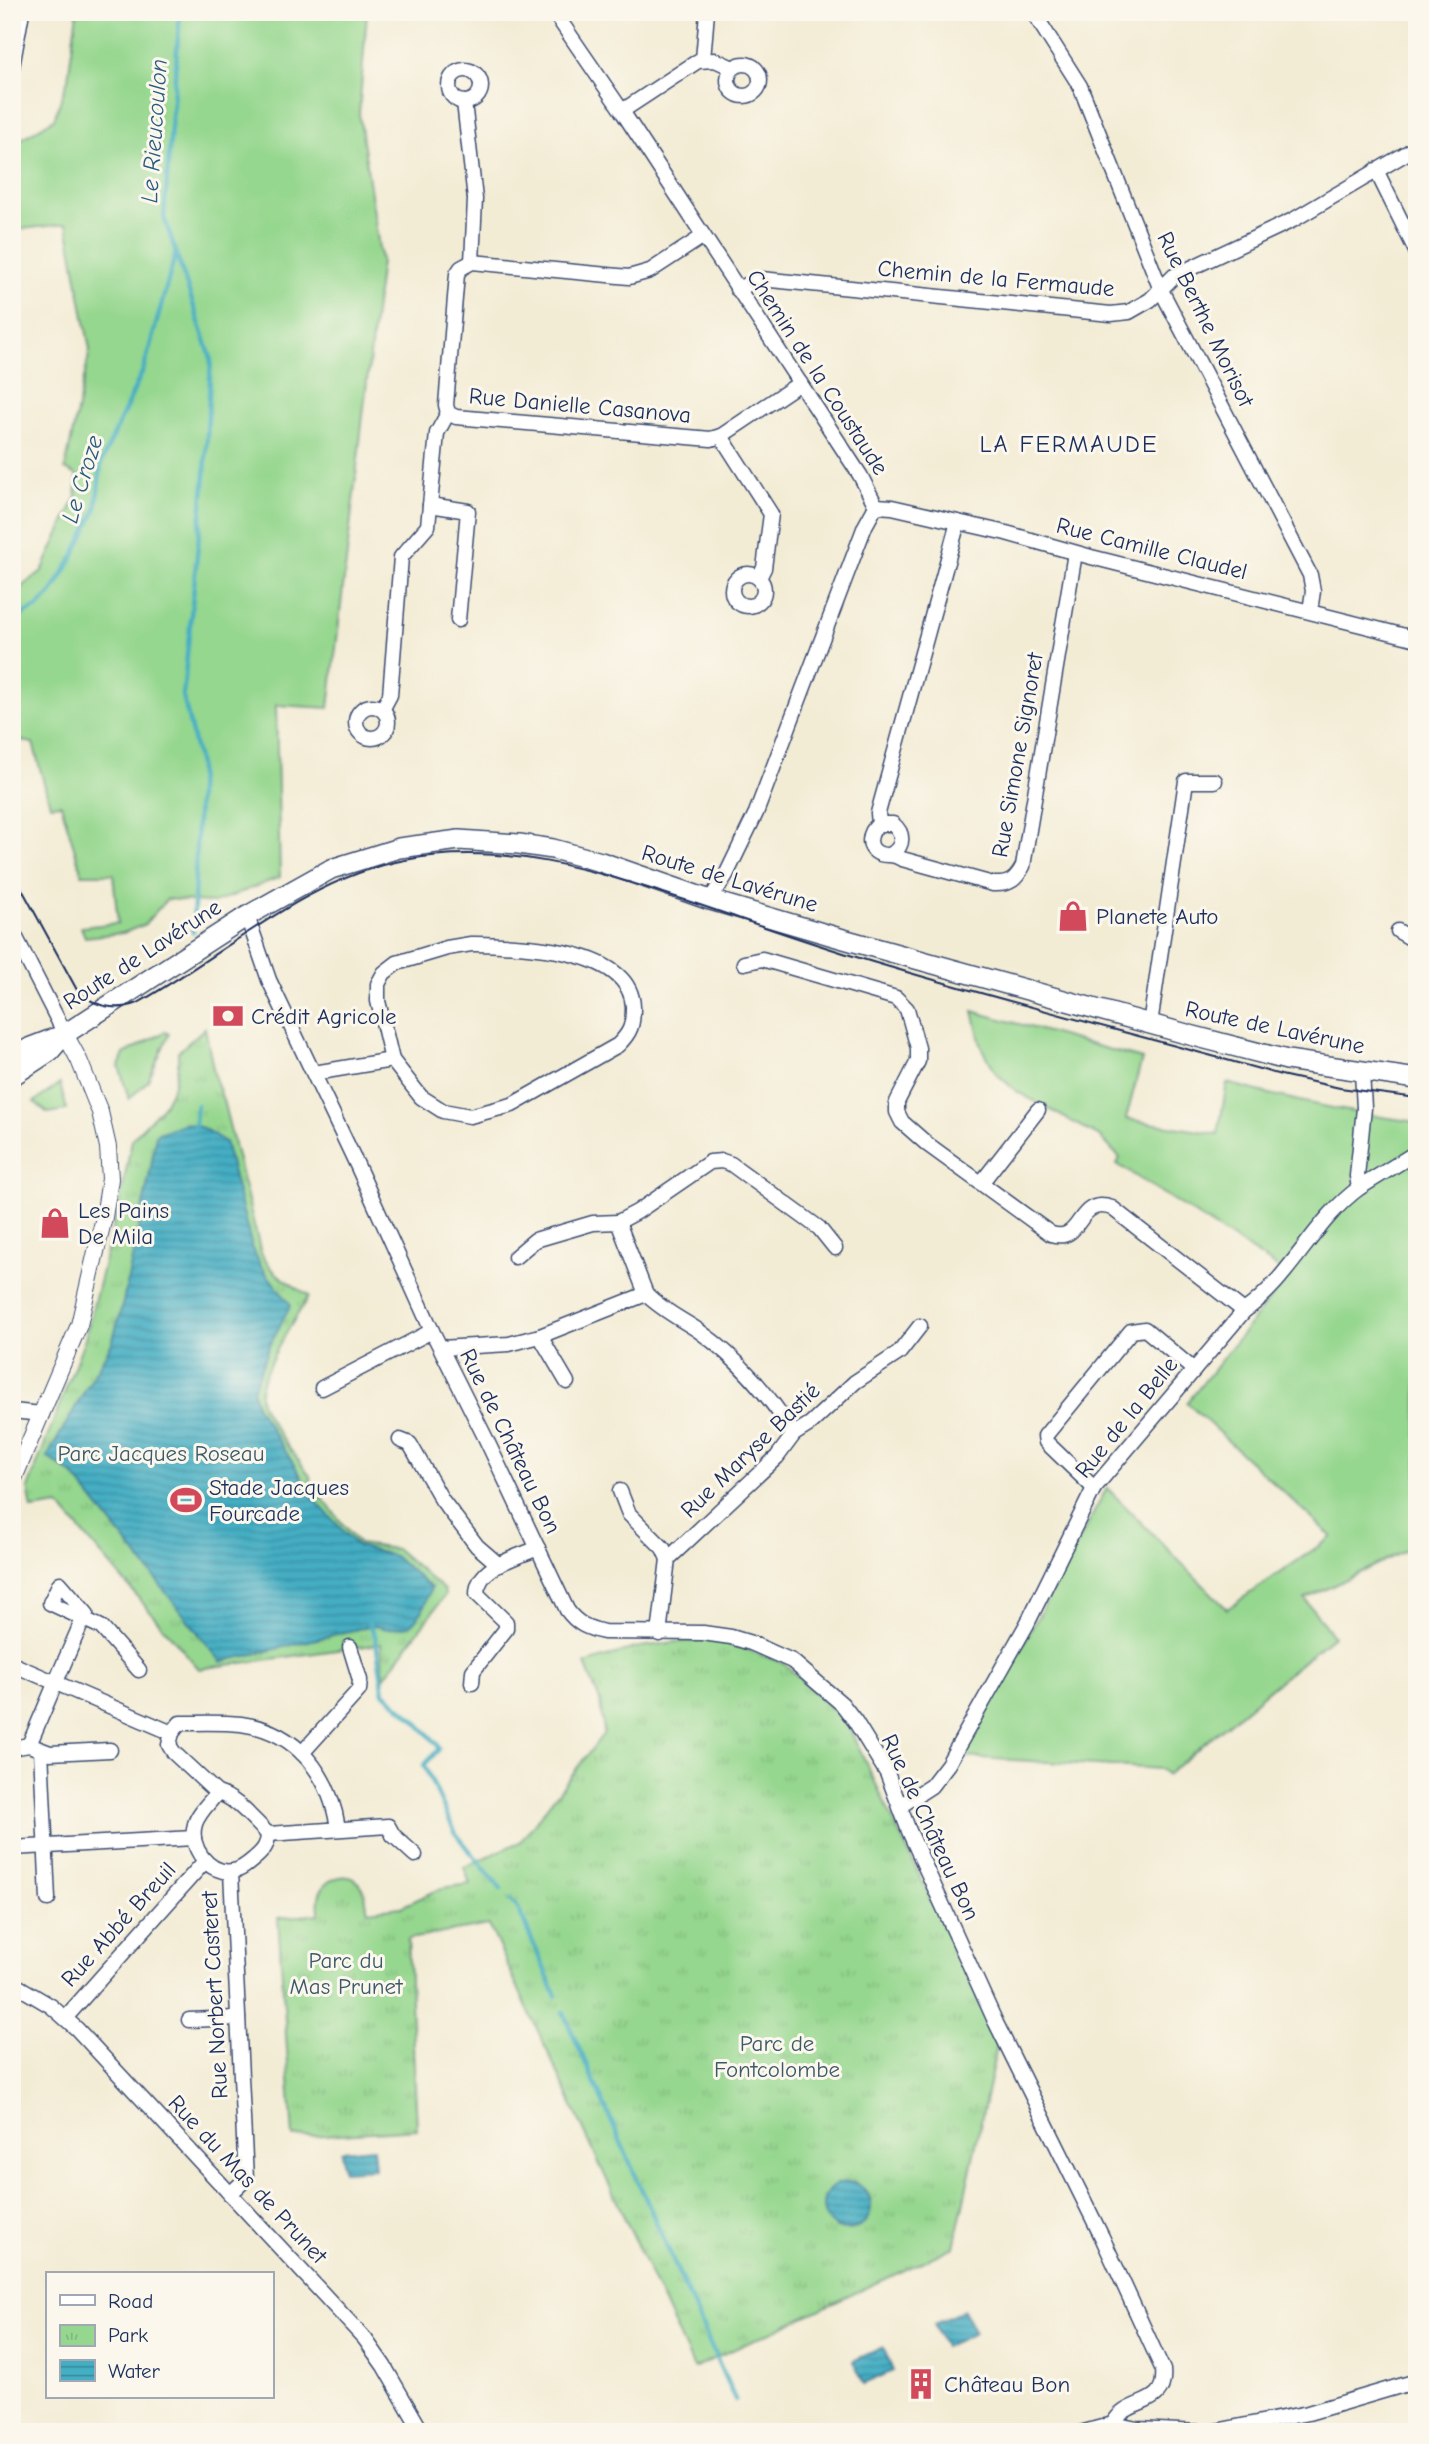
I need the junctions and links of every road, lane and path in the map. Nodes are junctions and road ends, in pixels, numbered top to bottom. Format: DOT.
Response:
graph roads {
  1 [pos="22,12"];
  2 [pos="554,12"];
  3 [pos="707,12"];
  4 [pos="1033,12"];
  5 [pos="703,60"];
  6 [pos="12,67"];
  7 [pos="733,68"];
  8 [pos="464,102"];
  9 [pos="622,111"];
  10 [pos="1417,147"];
  11 [pos="1376,170"];
  12 [pos="702,237"];
  13 [pos="1417,253"];
  14 [pos="472,262"];
  15 [pos="737,289"];
  16 [pos="1161,290"];
  17 [pos="800,383"];
  18 [pos="448,413"];
  19 [pos="721,436"];
  20 [pos="430,505"];
  21 [pos="876,506"];
  22 [pos="958,522"];
  23 [pos="1074,553"];
  24 [pos="759,578"];
  25 [pos="1310,611"];
  26 [pos="458,620"];
  27 [pos="1417,639"];
  28 [pos="382,710"];
  29 [pos="1215,781"];
  30 [pos="879,824"];
  31 [pos="893,853"];
  32 [pos="710,900"];
  33 [pos="247,916"];
  34 [pos="12,930"];
  35 [pos="1398,931"];
  36 [pos="1417,942"];
  37 [pos="744,963"];
  38 [pos="1150,1024"];
  39 [pos="65,1034"];
  40 [pos="12,1058"];
  41 [pos="392,1060"];
  42 [pos="1362,1072"];
  43 [pos="314,1073"];
  44 [pos="12,1076"];
  45 [pos="1417,1079"];
  46 [pos="1038,1110"];
  47 [pos="1417,1152"];
  48 [pos="982,1182"];
  49 [pos="1359,1188"];
  50 [pos="618,1222"];
  51 [pos="835,1248"];
  52 [pos="515,1257"];
  53 [pos="646,1294"];
  54 [pos="1244,1311"];
  55 [pos="920,1326"];
  56 [pos="432,1331"];
  57 [pos="540,1336"];
  58 [pos="441,1348"];
  59 [pos="1194,1370"];
  60 [pos="567,1382"];
  61 [pos="322,1388"];
  62 [pos="12,1411"];
  63 [pos="42,1414"];
  64 [pos="794,1434"];
  65 [pos="400,1440"];
  66 [pos="12,1483"];
  67 [pos="1094,1488"];
  68 [pos="620,1491"];
  69 [pos="538,1548"];
  70 [pos="668,1559"];
  71 [pos="499,1566"];
  72 [pos="659,1634"];
  73 [pos="350,1647"];
  74 [pos="12,1664"];
  75 [pos="139,1670"];
  76 [pos="55,1683"];
  77 [pos="472,1683"];
  78 [pos="172,1733"];
  79 [pos="12,1748"];
  80 [pos="35,1748"];
  81 [pos="110,1750"];
  82 [pos="302,1753"];
  83 [pos="217,1793"];
  84 [pos="900,1806"];
  85 [pos="338,1828"];
  86 [pos="268,1834"];
  87 [pos="194,1838"];
  88 [pos="44,1846"];
  89 [pos="12,1848"];
  90 [pos="415,1854"];
  91 [pos="205,1861"];
  92 [pos="230,1872"];
  93 [pos="48,1899"];
  94 [pos="12,1983"];
  95 [pos="66,2017"];
  96 [pos="238,2018"];
  97 [pos="189,2020"];
  98 [pos="230,2194"];
  99 [pos="1417,2381"];
  100 [pos="1114,2424"];
  101 [pos="422,2432"];
  102 [pos="1084,2432"];
  103 [pos="1200,2432"];
  104 [pos="1211,2432"];
  1 -- 6 [label="street"];
  2 -- 9 [label="street, Chemin de la Coustaude"];
  3 -- 5 [label="street"];
  4 -- 16 [label="street, Rue Berthe Morisot"];
  5 -- 7 [label="street"];
  5 -- 9 [label="street"];
  8 -- 14 [label="street"];
  9 -- 12 [label="street, Chemin de la Coustaude"];
  10 -- 11 [label="street, Chemin de la Fermaude"];
  11 -- 13 [label="street"];
  11 -- 16 [label="street, Chemin de la Fermaude"];
  12 -- 14 [label="street"];
  12 -- 15 [label="street, Chemin de la Coustaude"];
  14 -- 18 [label="street, Rue Danielle Casanova"];
  15 -- 16 [label="street, Chemin de la Fermaude"];
  15 -- 17 [label="street, Chemin de la Coustaude"];
  16 -- 25 [label="street, Rue Berthe Morisot"];
  17 -- 19 [label="street, Rue Danielle Casanova"];
  17 -- 21 [label="street, Chemin de la Coustaude"];
  18 -- 19 [label="street, Rue Danielle Casanova"];
  18 -- 20 [label="street"];
  19 -- 24 [label="street"];
  20 -- 26 [label="street"];
  20 -- 28 [label="street"];
  21 -- 22 [label="street, Rue Camille Claudel"];
  21 -- 32 [label="street, Chemin de la Coustaude"];
  22 -- 23 [label="street, Rue Camille Claudel"];
  22 -- 30 [label="street, Rue Simone Signoret"];
  23 -- 25 [label="street, Rue Camille Claudel"];
  23 -- 31 [label="street, Rue Simone Signoret"];
  25 -- 27 [label="street, Rue Camille Claudel"];
  29 -- 38 [label="street"];
  30 -- 31 [label="street"];
  30 -- 31 [label="street, Rue Simone Signoret"];
  32 -- 33 [label="main road, Route de Lavérune"];
  32 -- 38 [label="main road, Route de Lavérune"];
  33 -- 39 [label="main road, Route de Lavérune"];
  33 -- 43 [label="street, Rue de Château Bon"];
  34 -- 39 [label="street"];
  35 -- 36 [label="street"];
  37 -- 48 [label="street"];
  38 -- 42 [label="main road, Route de Lavérune"];
  39 -- 40 [label="main road, Route de Lavérune"];
  39 -- 44 [label="main road, Route de Lavérune"];
  39 -- 63 [label="street"];
  41 -- 41 [label="street"];
  41 -- 43 [label="street"];
  42 -- 45 [label="main road, Route de Lavérune"];
  42 -- 49 [label="street"];
  43 -- 56 [label="street, Rue de Château Bon"];
  46 -- 48 [label="street"];
  47 -- 49 [label="street, Rue de la Belle"];
  48 -- 54 [label="street"];
  49 -- 54 [label="street, Rue de la Belle"];
  50 -- 51 [label="street"];
  50 -- 52 [label="street"];
  50 -- 53 [label="street"];
  53 -- 57 [label="street"];
  53 -- 64 [label="street"];
  54 -- 59 [label="street, Rue de la Belle"];
  55 -- 64 [label="street, Rue Maryse Bastié"];
  56 -- 58 [label="street, Rue de Château Bon"];
  56 -- 61 [label="street"];
  57 -- 58 [label="street"];
  57 -- 60 [label="street"];
  58 -- 69 [label="street, Rue de Château Bon"];
  59 -- 67 [label="street, Rue de la Belle"];
  59 -- 67 [label="street"];
  62 -- 63 [label="street"];
  63 -- 66 [label="street"];
  64 -- 70 [label="street, Rue Maryse Bastié"];
  65 -- 71 [label="street"];
  67 -- 84 [label="street, Rue de la Belle"];
  68 -- 70 [label="street"];
  69 -- 71 [label="street"];
  69 -- 72 [label="street, Rue de Château Bon"];
  70 -- 72 [label="street"];
  71 -- 77 [label="street"];
  72 -- 84 [label="street, Rue de Château Bon"];
  73 -- 82 [label="street"];
  74 -- 76 [label="street"];
  75 -- 76 [label="street"];
  76 -- 78 [label="street"];
  76 -- 80 [label="street"];
  78 -- 82 [label="street"];
  78 -- 83 [label="street"];
  79 -- 80 [label="street"];
  80 -- 81 [label="street"];
  80 -- 88 [label="street"];
  82 -- 85 [label="street"];
  83 -- 86 [label="street"];
  83 -- 87 [label="street"];
  84 -- 100 [label="street, Rue de Château Bon"];
  85 -- 86 [label="street"];
  85 -- 90 [label="street"];
  86 -- 92 [label="street"];
  87 -- 88 [label="street"];
  87 -- 91 [label="street"];
  88 -- 89 [label="street"];
  88 -- 93 [label="street"];
  91 -- 92 [label="street"];
  91 -- 95 [label="street, Rue Abbé Breuil"];
  92 -- 96 [label="street, Rue Norbert Casteret"];
  94 -- 95 [label="street, Rue du Mas de Prunet"];
  95 -- 98 [label="street, Rue du Mas de Prunet"];
  96 -- 97 [label="street"];
  96 -- 98 [label="street, Rue Norbert Casteret"];
  98 -- 101 [label="street, Rue du Mas de Prunet"];
  99 -- 104 [label="street"];
  100 -- 102 [label="street"];
  100 -- 103 [label="street"];
}
